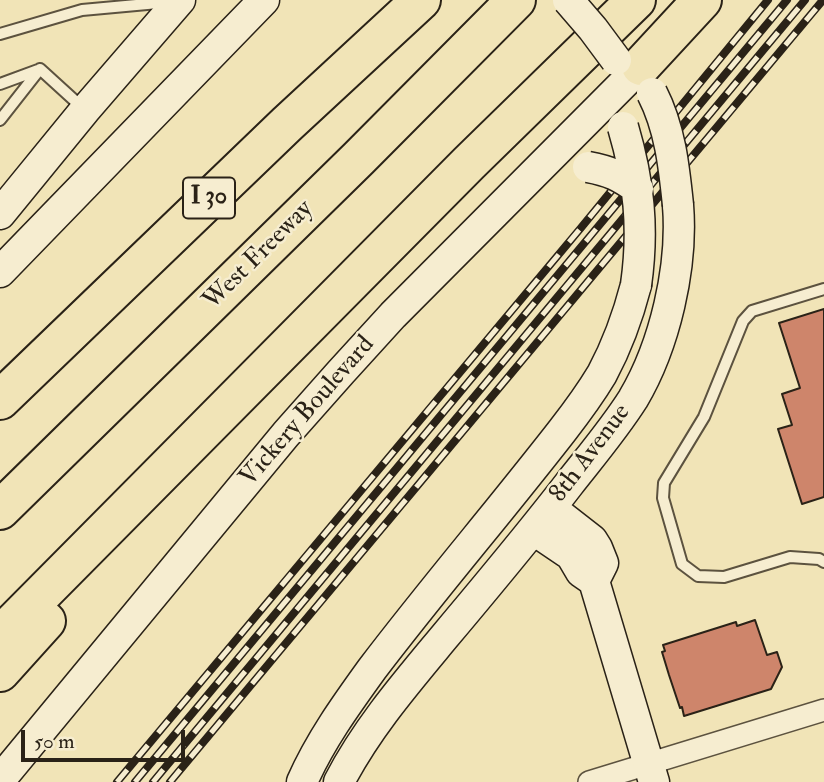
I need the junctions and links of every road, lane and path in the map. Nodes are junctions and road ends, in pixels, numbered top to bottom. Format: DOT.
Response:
graph roads {
  1 [pos="264,0"];
  2 [pos="421,0"];
  3 [pos="516,0"];
  4 [pos="568,0"];
  5 [pos="636,0"];
  6 [pos="702,0"];
  7 [pos="179,1"];
  8 [pos="0,34"];
  9 [pos="40,69"];
  10 [pos="637,73"];
  11 [pos="0,84"];
  12 [pos="612,96"];
  13 [pos="85,110"];
  14 [pos="0,120"];
  15 [pos="518,189"];
  16 [pos="638,189"];
  17 [pos="0,214"];
  18 [pos="0,272"];
  19 [pos="347,286"];
  20 [pos="824,289"];
  21 [pos="0,400"];
  22 [pos="0,510"];
  23 [pos="542,519"];
  24 [pos="824,562"];
  25 [pos="0,636"];
  26 [pos="0,672"];
  27 [pos="824,710"];
  28 [pos="651,773"];
  29 [pos="0,780"];
  30 [pos="302,782"];
  31 [pos="339,782"];
  32 [pos="589,782"];
  1 -- 18 [label="main road"];
  2 -- 21 [label="highway, I 30"];
  3 -- 22 [label="highway, West Freeway"];
  4 -- 10 [label="main road, 8th Avenue, bridge"];
  5 -- 19 [label="highway"];
  6 -- 10 [label="highway"];
  7 -- 8 [label="lane"];
  7 -- 13 [label="main road"];
  9 -- 11 [label="lane"];
  9 -- 13 [label="lane"];
  9 -- 14 [label="lane"];
  10 -- 12 [label="main road"];
  10 -- 23 [label="main road, 8th Avenue, bridge"];
  12 -- 15 [label="main road, Vickery Boulevard"];
  12 -- 16 [label="main road, 8th Avenue, bridge"];
  13 -- 17 [label="main road"];
  15 -- 16 [label="main road, bridge"];
  15 -- 29 [label="main road, Vickery Boulevard"];
  16 -- 30 [label="main road, 8th Avenue, bridge"];
  19 -- 25 [label="highway"];
  19 -- 26 [label="highway"];
  20 -- 24 [label="lane"];
  23 -- 28 [label="main road"];
  23 -- 31 [label="main road, 8th Avenue"];
  27 -- 28 [label="street"];
  28 -- 32 [label="street"];
}
